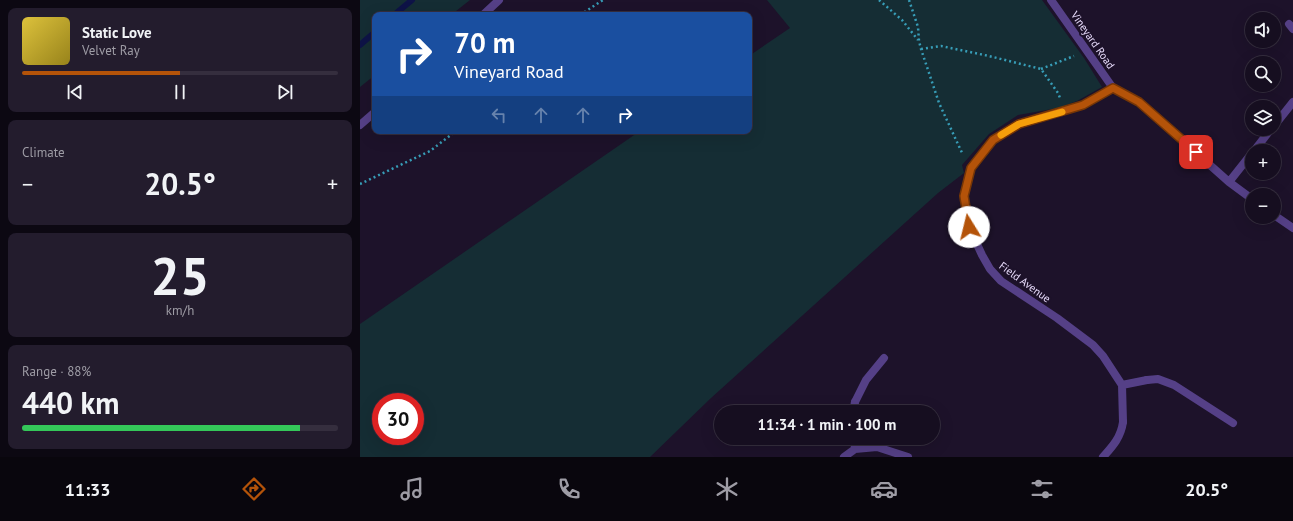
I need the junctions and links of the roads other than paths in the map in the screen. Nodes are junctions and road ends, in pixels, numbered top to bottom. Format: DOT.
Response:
graph roads {
  1 [pos="499,0"];
  2 [pos="1051,0"];
  3 [pos="485,12"];
  4 [pos="1113,88"];
  5 [pos="1293,102"];
  6 [pos="372,115"];
  7 [pos="1281,117"];
  8 [pos="360,125"];
  9 [pos="1266,136"];
  10 [pos="1259,144"];
  11 [pos="1245,162"];
  12 [pos="1229,182"];
  13 [pos="1245,194"];
  14 [pos="1281,220"];
  15 [pos="1293,228"];
  16 [pos="884,358"];
  17 [pos="1122,385"];
  18 [pos="854,405"];
  19 [pos="1232,424"];
  20 [pos="854,445"];
  21 [pos="854,449"];
  22 [pos="844,457"];
  23 [pos="908,457"];
  24 [pos="1103,457"];
  1 -- 3 [label="street"];
  2 -- 4 [label="street, Vineyard Road"];
  4 -- 12 [label="street, Vineyard Road"];
  4 -- 17 [label="street, Field Avenue"];
  5 -- 7 [label="street"];
  6 -- 8 [label="street"];
  9 -- 10 [label="street"];
  11 -- 12 [label="street"];
  12 -- 13 [label="street, Vineyard Road"];
  14 -- 15 [label="street"];
  16 -- 18 [label="street"];
  17 -- 19 [label="street"];
  17 -- 24 [label="street"];
  20 -- 21 [label="street"];
  21 -- 22 [label="street"];
  21 -- 23 [label="street"];
}
